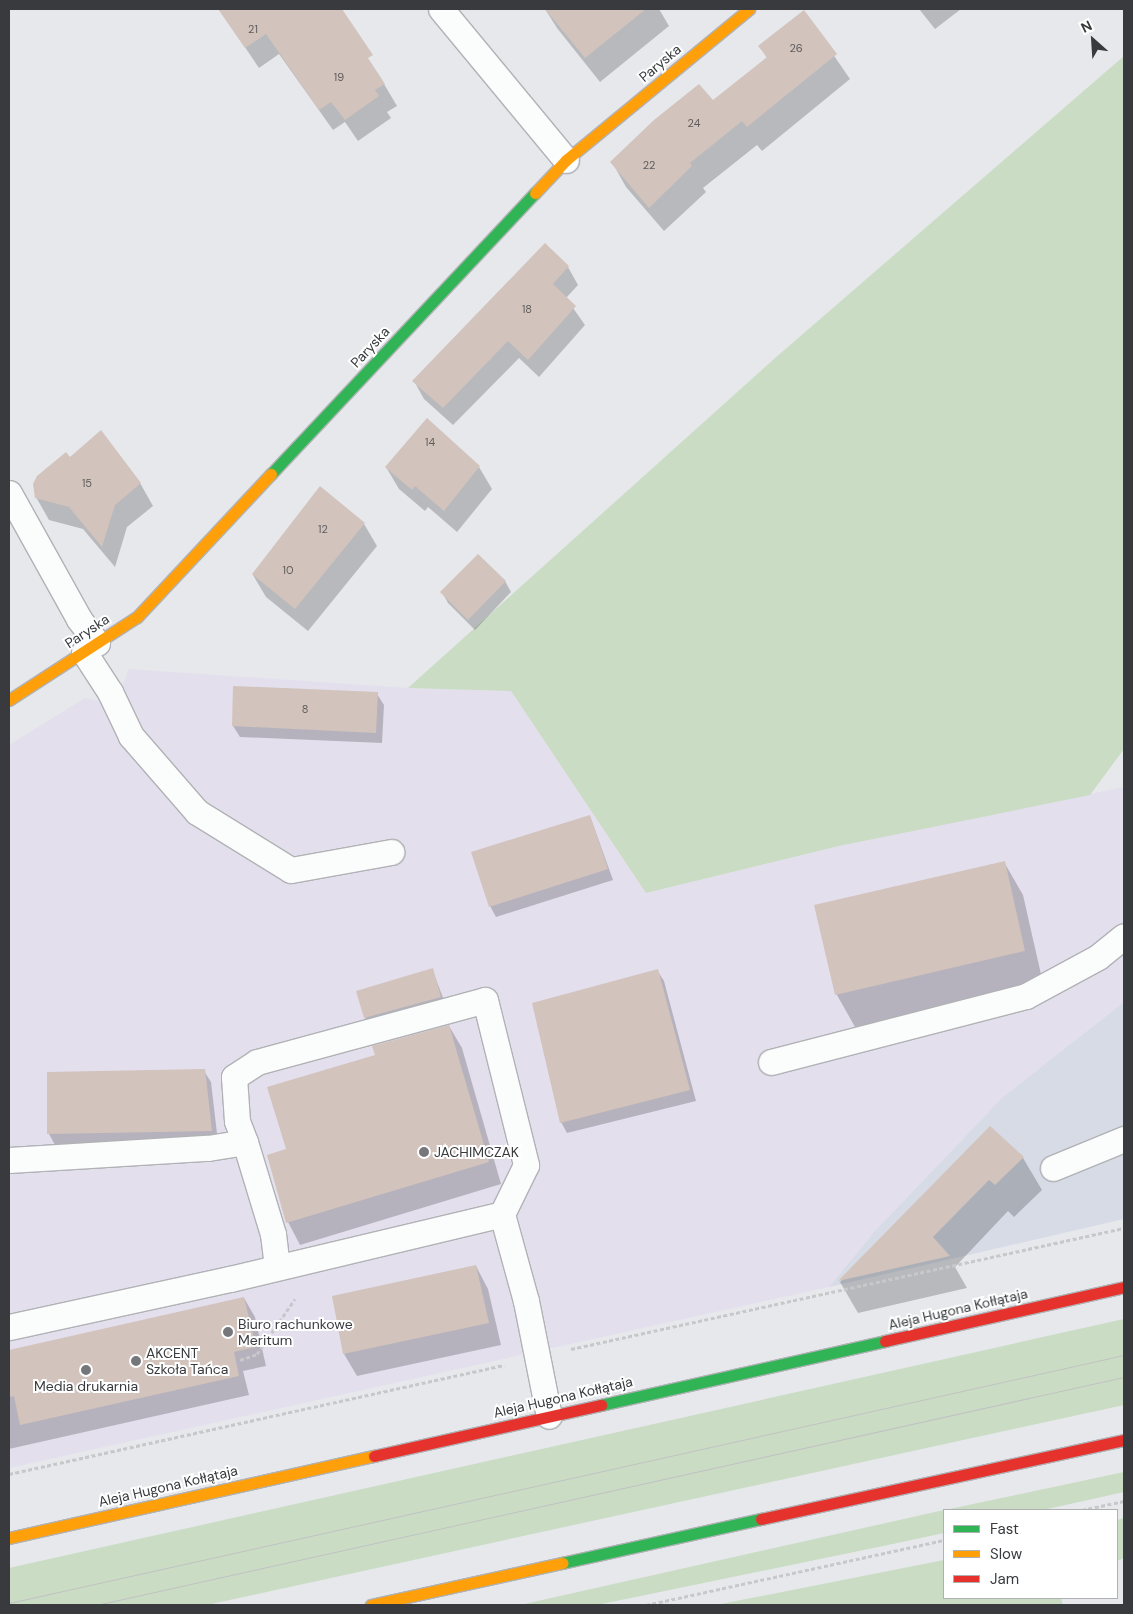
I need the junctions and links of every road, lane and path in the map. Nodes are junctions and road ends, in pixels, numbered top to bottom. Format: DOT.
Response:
graph roads {
  1 [pos="441,9"];
  2 [pos="749,9"];
  3 [pos="566,160"];
  4 [pos="9,494"];
  5 [pos="90,648"];
  6 [pos="9,700"];
  7 [pos="392,852"];
  8 [pos="1124,936"];
  9 [pos="771,1062"];
  10 [pos="1124,1139"];
  11 [pos="245,1142"];
  12 [pos="9,1160"];
  13 [pos="1054,1168"];
  14 [pos="502,1214"];
  15 [pos="277,1266"];
  16 [pos="1124,1287"];
  17 [pos="299,1293"];
  18 [pos="9,1327"];
  19 [pos="240,1360"];
  20 [pos="549,1416"];
  21 [pos="1124,1440"];
  22 [pos="1124,1501"];
  23 [pos="1087,1509"];
  24 [pos="9,1538"];
  25 [pos="943,1540"];
  26 [pos="371,1605"];
  27 [pos="646,1605"];
  1 -- 3 [label="lane"];
  2 -- 3 [label="main road, Paryska"];
  3 -- 5 [label="main road, Paryska"];
  4 -- 5 [label="lane"];
  5 -- 6 [label="main road, Paryska"];
  5 -- 7 [label="lane"];
  8 -- 9 [label="lane"];
  10 -- 13 [label="lane"];
  11 -- 12 [label="lane"];
  11 -- 14 [label="lane"];
  11 -- 15 [label="lane"];
  14 -- 15 [label="lane"];
  14 -- 20 [label="lane"];
  15 -- 18 [label="lane"];
  16 -- 20 [label="main road, Aleja Hugona Kołłątaja"];
  17 -- 19 [label="path"];
  20 -- 24 [label="main road, Aleja Hugona Kołłątaja"];
  21 -- 26 [label="main road"];
  22 -- 23 [label="path"];
  25 -- 27 [label="path"];
}
